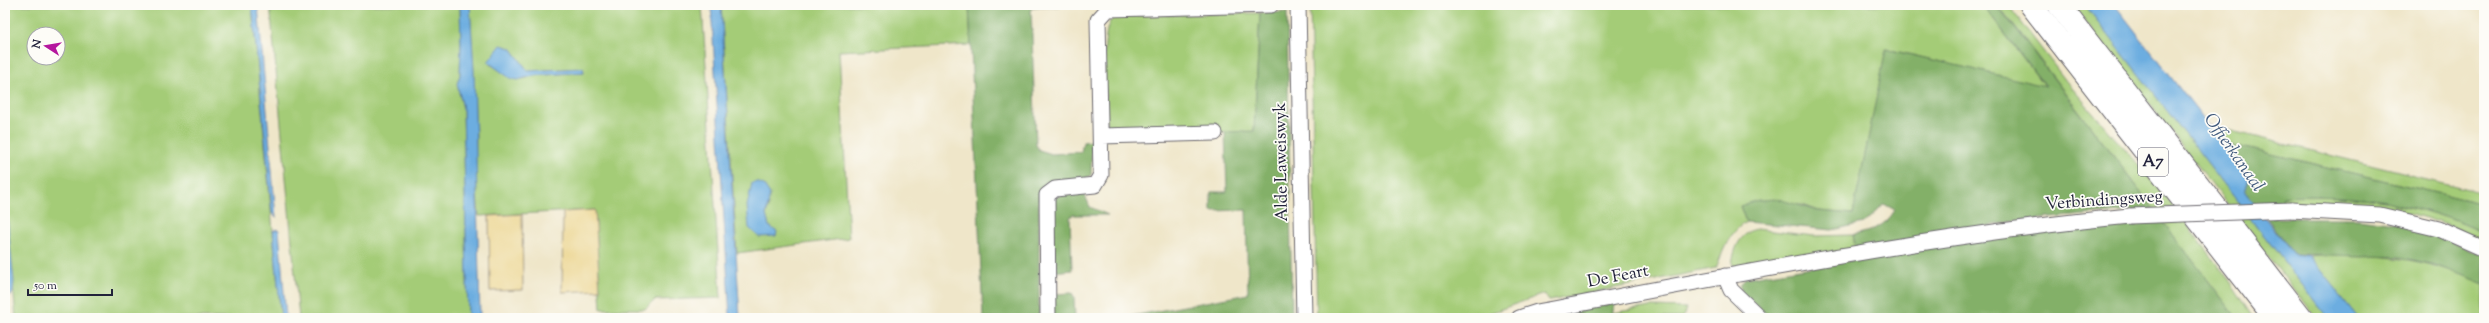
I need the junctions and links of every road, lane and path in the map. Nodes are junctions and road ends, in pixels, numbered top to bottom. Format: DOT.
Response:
graph roads {
  1 [pos="1272,5"];
  2 [pos="1298,5"];
  3 [pos="2031,5"];
  4 [pos="2059,5"];
  5 [pos="1214,133"];
  6 [pos="1101,136"];
  7 [pos="2484,249"];
  8 [pos="1725,276"];
  9 [pos="1048,318"];
  10 [pos="1304,318"];
  11 [pos="1519,318"];
  12 [pos="1760,318"];
  13 [pos="2275,318"];
  14 [pos="2302,318"];
  1 -- 6 [label="street"];
  2 -- 10 [label="street, Alde Laweiswyk"];
  3 -- 13 [label="highway, A7"];
  4 -- 14 [label="highway, A7"];
  5 -- 6 [label="street"];
  6 -- 9 [label="street"];
  7 -- 8 [label="street, Verbindingsweg, bridge"];
  8 -- 11 [label="street, De Feart"];
  8 -- 12 [label="street"];
}
